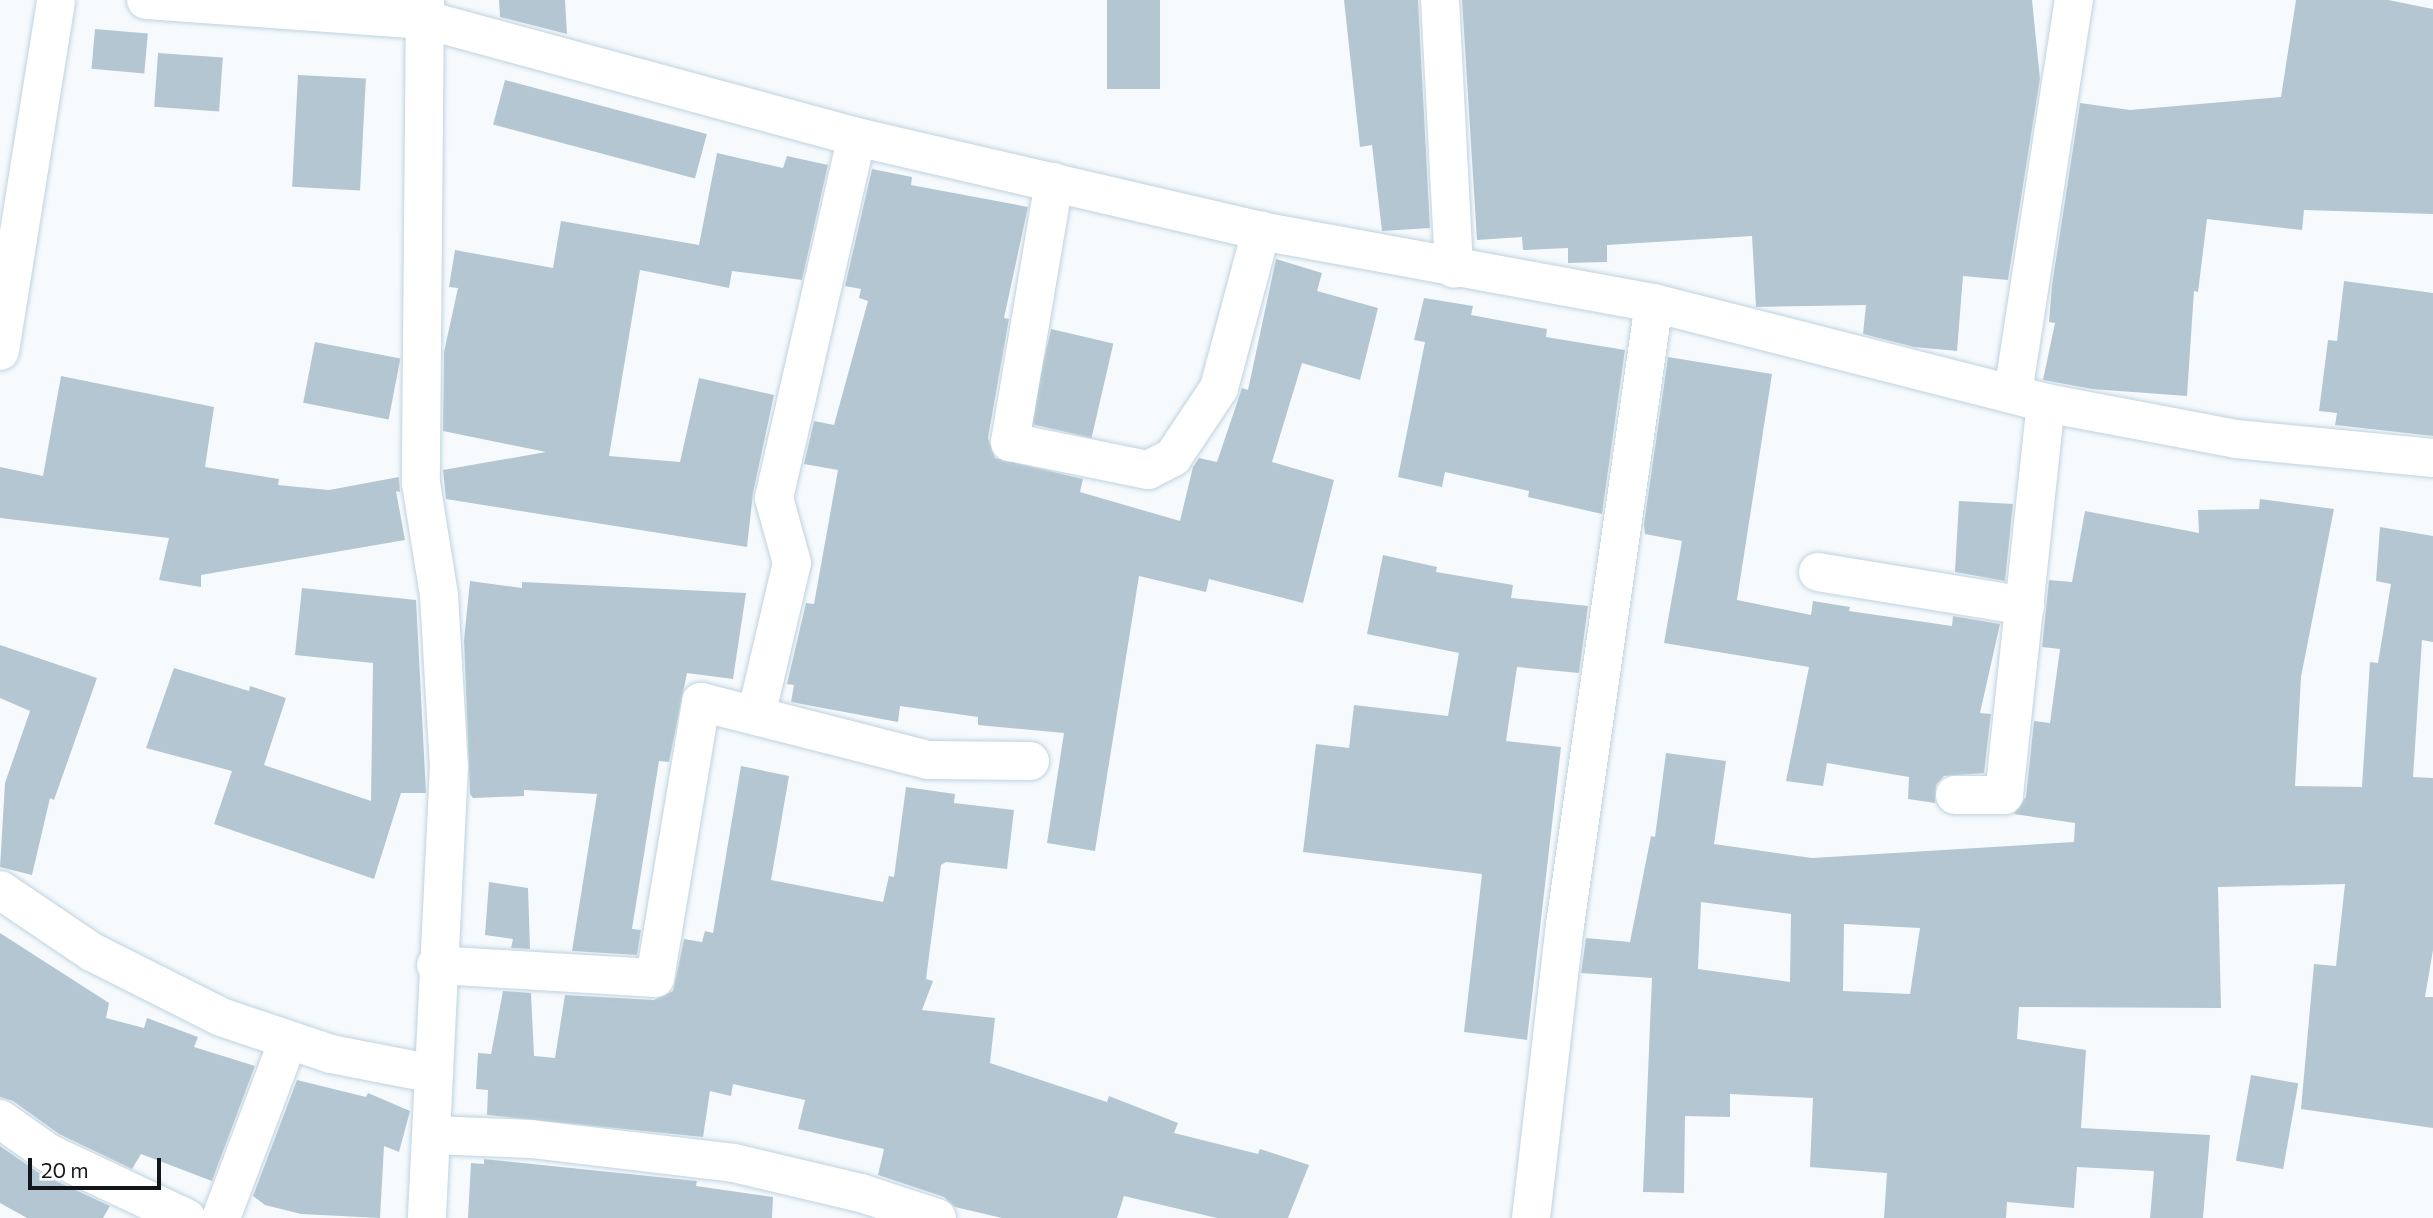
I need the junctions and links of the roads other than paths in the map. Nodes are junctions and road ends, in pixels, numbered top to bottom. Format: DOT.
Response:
graph roads {
  1 [pos="56,0"];
  2 [pos="146,0"];
  3 [pos="1440,0"];
  4 [pos="2074,0"];
  5 [pos="426,10"];
  6 [pos="856,137"];
  7 [pos="1054,182"];
  8 [pos="1261,231"];
  9 [pos="8,252"];
  10 [pos="1454,269"];
  11 [pos="1654,303"];
  12 [pos="0,351"];
  13 [pos="2030,398"];
  14 [pos="2433,458"];
  15 [pos="1818,572"];
  16 [pos="2025,606"];
  17 [pos="756,716"];
  18 [pos="1030,761"];
  19 [pos="1955,795"];
  20 [pos="0,890"];
  21 [pos="436,965"];
  22 [pos="288,1041"];
  23 [pos="434,1074"];
  24 [pos="0,1119"];
  25 [pos="433,1135"];
  26 [pos="186,1218"];
  27 [pos="221,1218"];
  28 [pos="427,1218"];
  29 [pos="937,1218"];
  30 [pos="1531,1218"];
  1 -- 9 [label="street"];
  2 -- 5 [label="street"];
  3 -- 10 [label="street"];
  4 -- 13 [label="street"];
  5 -- 6 [label="street"];
  5 -- 21 [label="street"];
  6 -- 7 [label="street"];
  6 -- 17 [label="street"];
  7 -- 8 [label="street"];
  7 -- 8 [label="street"];
  8 -- 10 [label="street"];
  9 -- 12 [label="street"];
  10 -- 11 [label="street"];
  11 -- 13 [label="street"];
  11 -- 30 [label="street"];
  13 -- 14 [label="street"];
  13 -- 16 [label="street"];
  15 -- 16 [label="street"];
  16 -- 19 [label="street"];
  17 -- 18 [label="street"];
  17 -- 21 [label="street"];
  20 -- 22 [label="street"];
  21 -- 23 [label="street"];
  22 -- 23 [label="street"];
  22 -- 27 [label="street"];
  23 -- 25 [label="street"];
  24 -- 26 [label="street"];
  25 -- 28 [label="street"];
  25 -- 29 [label="street"];
}
